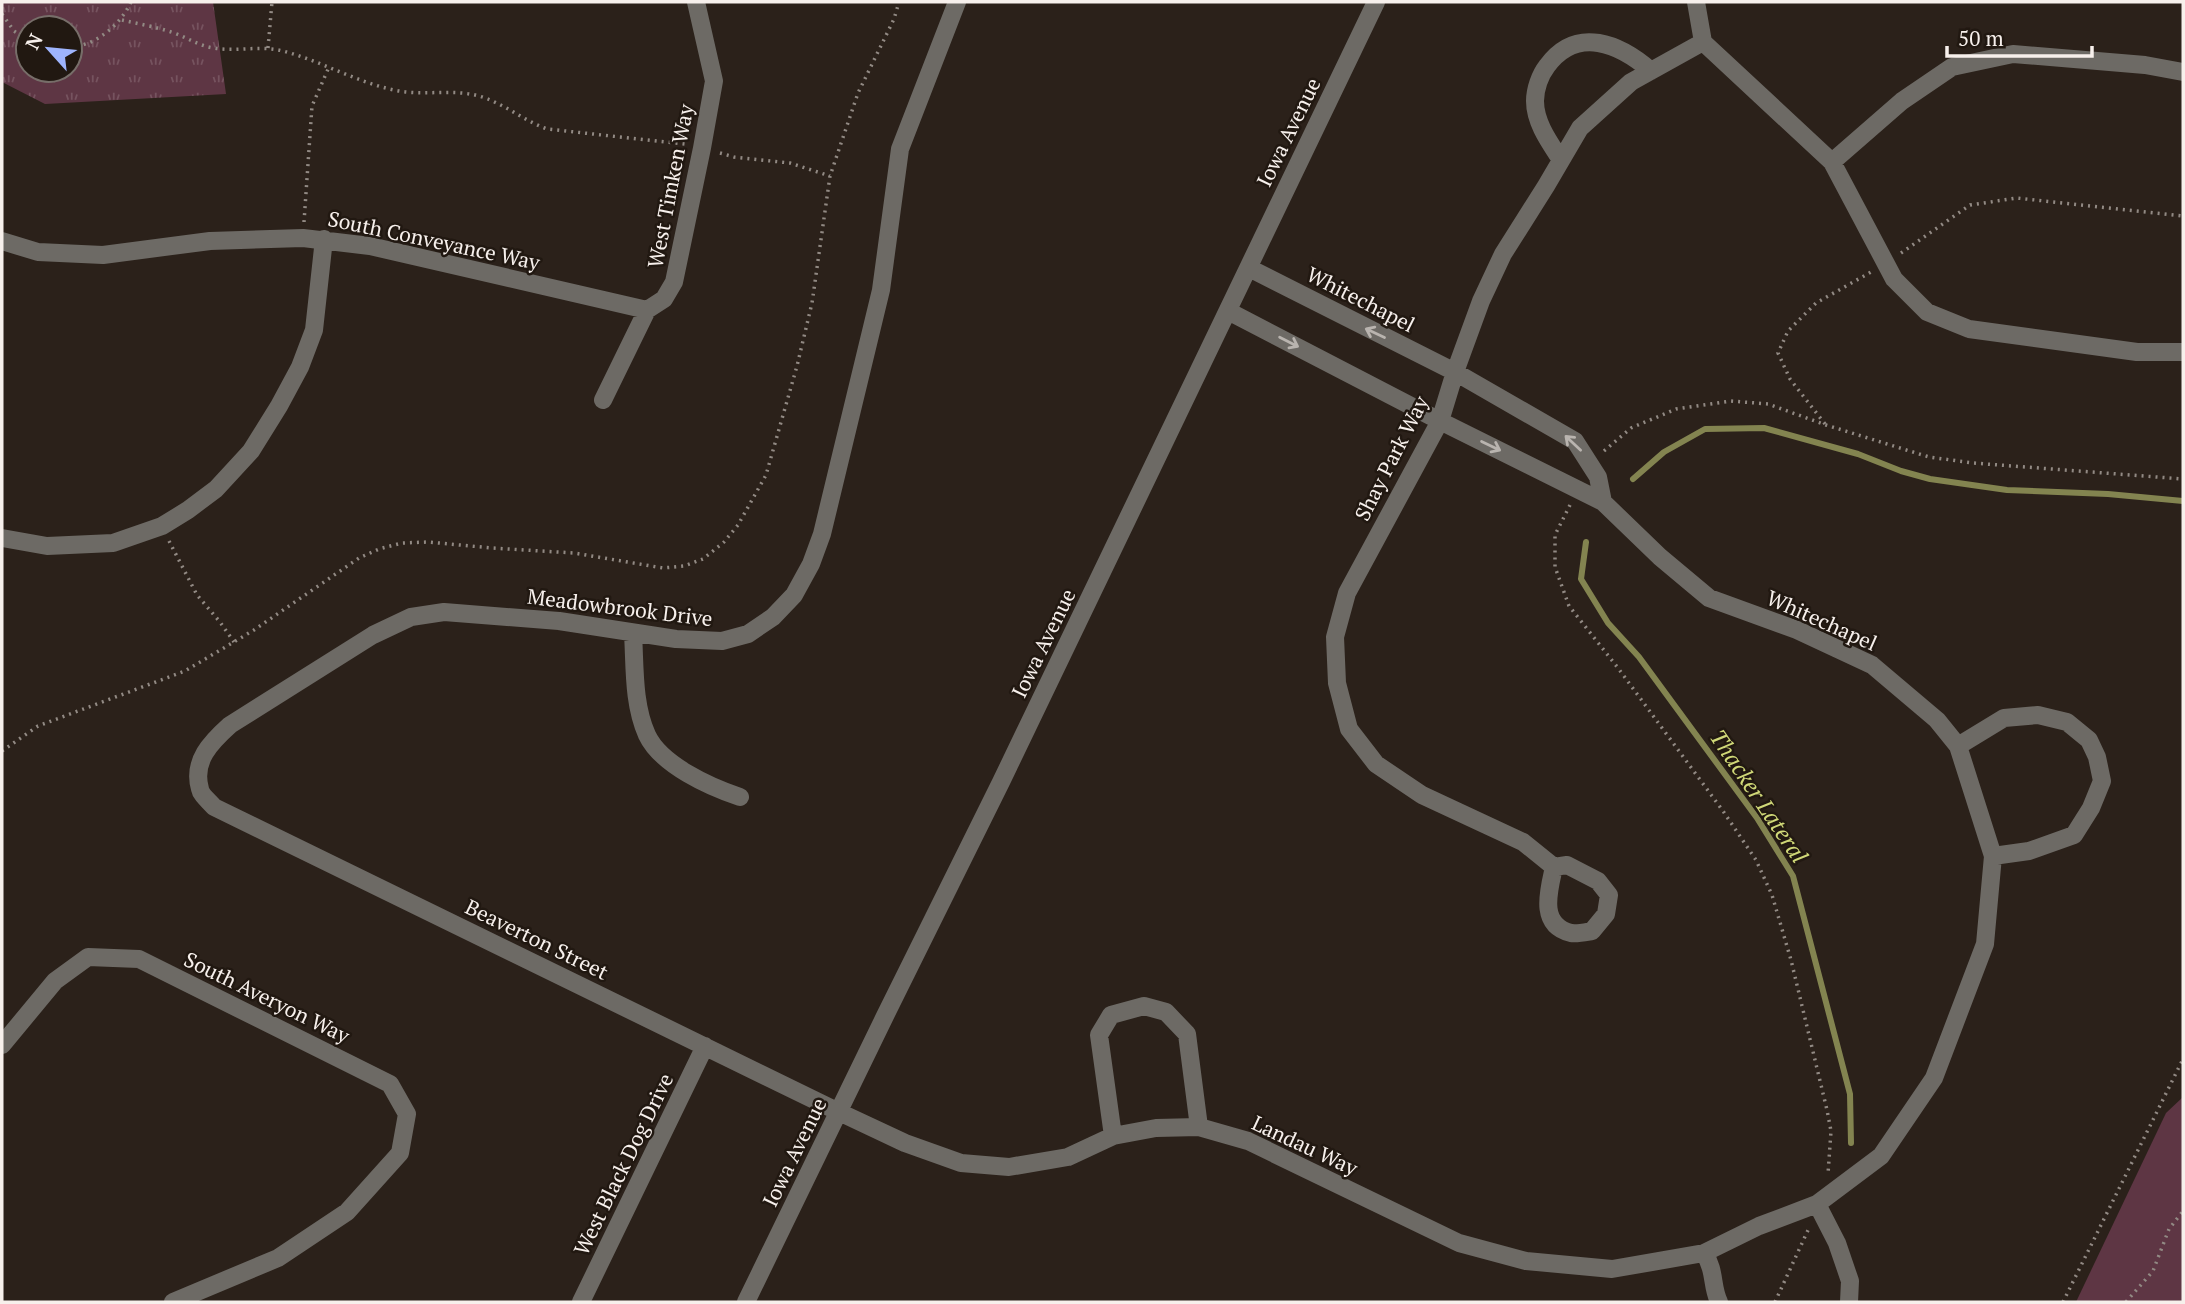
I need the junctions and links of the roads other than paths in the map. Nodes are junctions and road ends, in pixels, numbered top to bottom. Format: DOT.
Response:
graph roads {
  1 [pos="696,2"];
  2 [pos="957,2"];
  3 [pos="1376,2"];
  4 [pos="1696,2"];
  5 [pos="1703,42"];
  6 [pos="1651,71"];
  7 [pos="2183,72"];
  8 [pos="1561,160"];
  9 [pos="1832,162"];
  10 [pos="324,239"];
  11 [pos="2,241"];
  12 [pos="1249,268"];
  13 [pos="647,310"];
  14 [pos="1228,311"];
  15 [pos="2183,352"];
  16 [pos="1455,372"];
  17 [pos="603,400"];
  18 [pos="1440,421"];
  19 [pos="1603,502"];
  20 [pos="2,538"];
  21 [pos="633,633"];
  22 [pos="1958,746"];
  23 [pos="740,797"];
  24 [pos="214,807"];
  25 [pos="1993,856"];
  26 [pos="1554,867"];
  27 [pos="2,1045"];
  28 [pos="705,1046"];
  29 [pos="839,1112"];
  30 [pos="1199,1127"];
  31 [pos="1113,1136"];
  32 [pos="1817,1204"];
  33 [pos="1704,1254"];
  34 [pos="173,1302"];
  35 [pos="581,1302"];
  36 [pos="746,1302"];
  37 [pos="1719,1302"];
  38 [pos="1849,1302"];
  1 -- 13 [label="street, West Timken Way"];
  2 -- 21 [label="street, Meadowbrook Drive"];
  3 -- 12 [label="street, Iowa Avenue"];
  4 -- 5 [label="street"];
  5 -- 6 [label="street, Shay Park Way"];
  5 -- 9 [label="street"];
  6 -- 8 [label="street, Shay Park Way"];
  6 -- 8 [label="street"];
  7 -- 9 [label="street"];
  8 -- 16 [label="street, Shay Park Way"];
  9 -- 15 [label="street"];
  10 -- 11 [label="street, South Conveyance Way"];
  10 -- 13 [label="street, South Conveyance Way"];
  10 -- 20 [label="street"];
  12 -- 14 [label="street, Iowa Avenue"];
  16 -- 12 [label="street, Whitechapel, one-way"];
  13 -- 17 [label="street, West Timken Way"];
  14 -- 18 [label="street, Whitechapel, one-way"];
  14 -- 29 [label="street, Iowa Avenue"];
  16 -- 18 [label="street, Shay Park Way"];
  19 -- 16 [label="street, Whitechapel, one-way"];
  18 -- 19 [label="street, Whitechapel, one-way"];
  18 -- 26 [label="street, Shay Park Way"];
  19 -- 22 [label="street, Whitechapel"];
  21 -- 23 [label="street"];
  21 -- 24 [label="street, Meadowbrook Drive"];
  22 -- 25 [label="street, Whitechapel"];
  22 -- 25 [label="street"];
  24 -- 28 [label="street, Beaverton Street"];
  25 -- 32 [label="street, Landau Way"];
  27 -- 34 [label="street, South Averyon Way"];
  28 -- 29 [label="street, Beaverton Street"];
  28 -- 35 [label="street, West Black Dog Drive"];
  29 -- 31 [label="street, Landau Way"];
  29 -- 36 [label="street, Iowa Avenue"];
  30 -- 31 [label="street, Landau Way"];
  30 -- 31 [label="street"];
  30 -- 33 [label="street, Landau Way"];
  32 -- 33 [label="street, Landau Way"];
  32 -- 38 [label="street"];
  33 -- 37 [label="street"];
}
